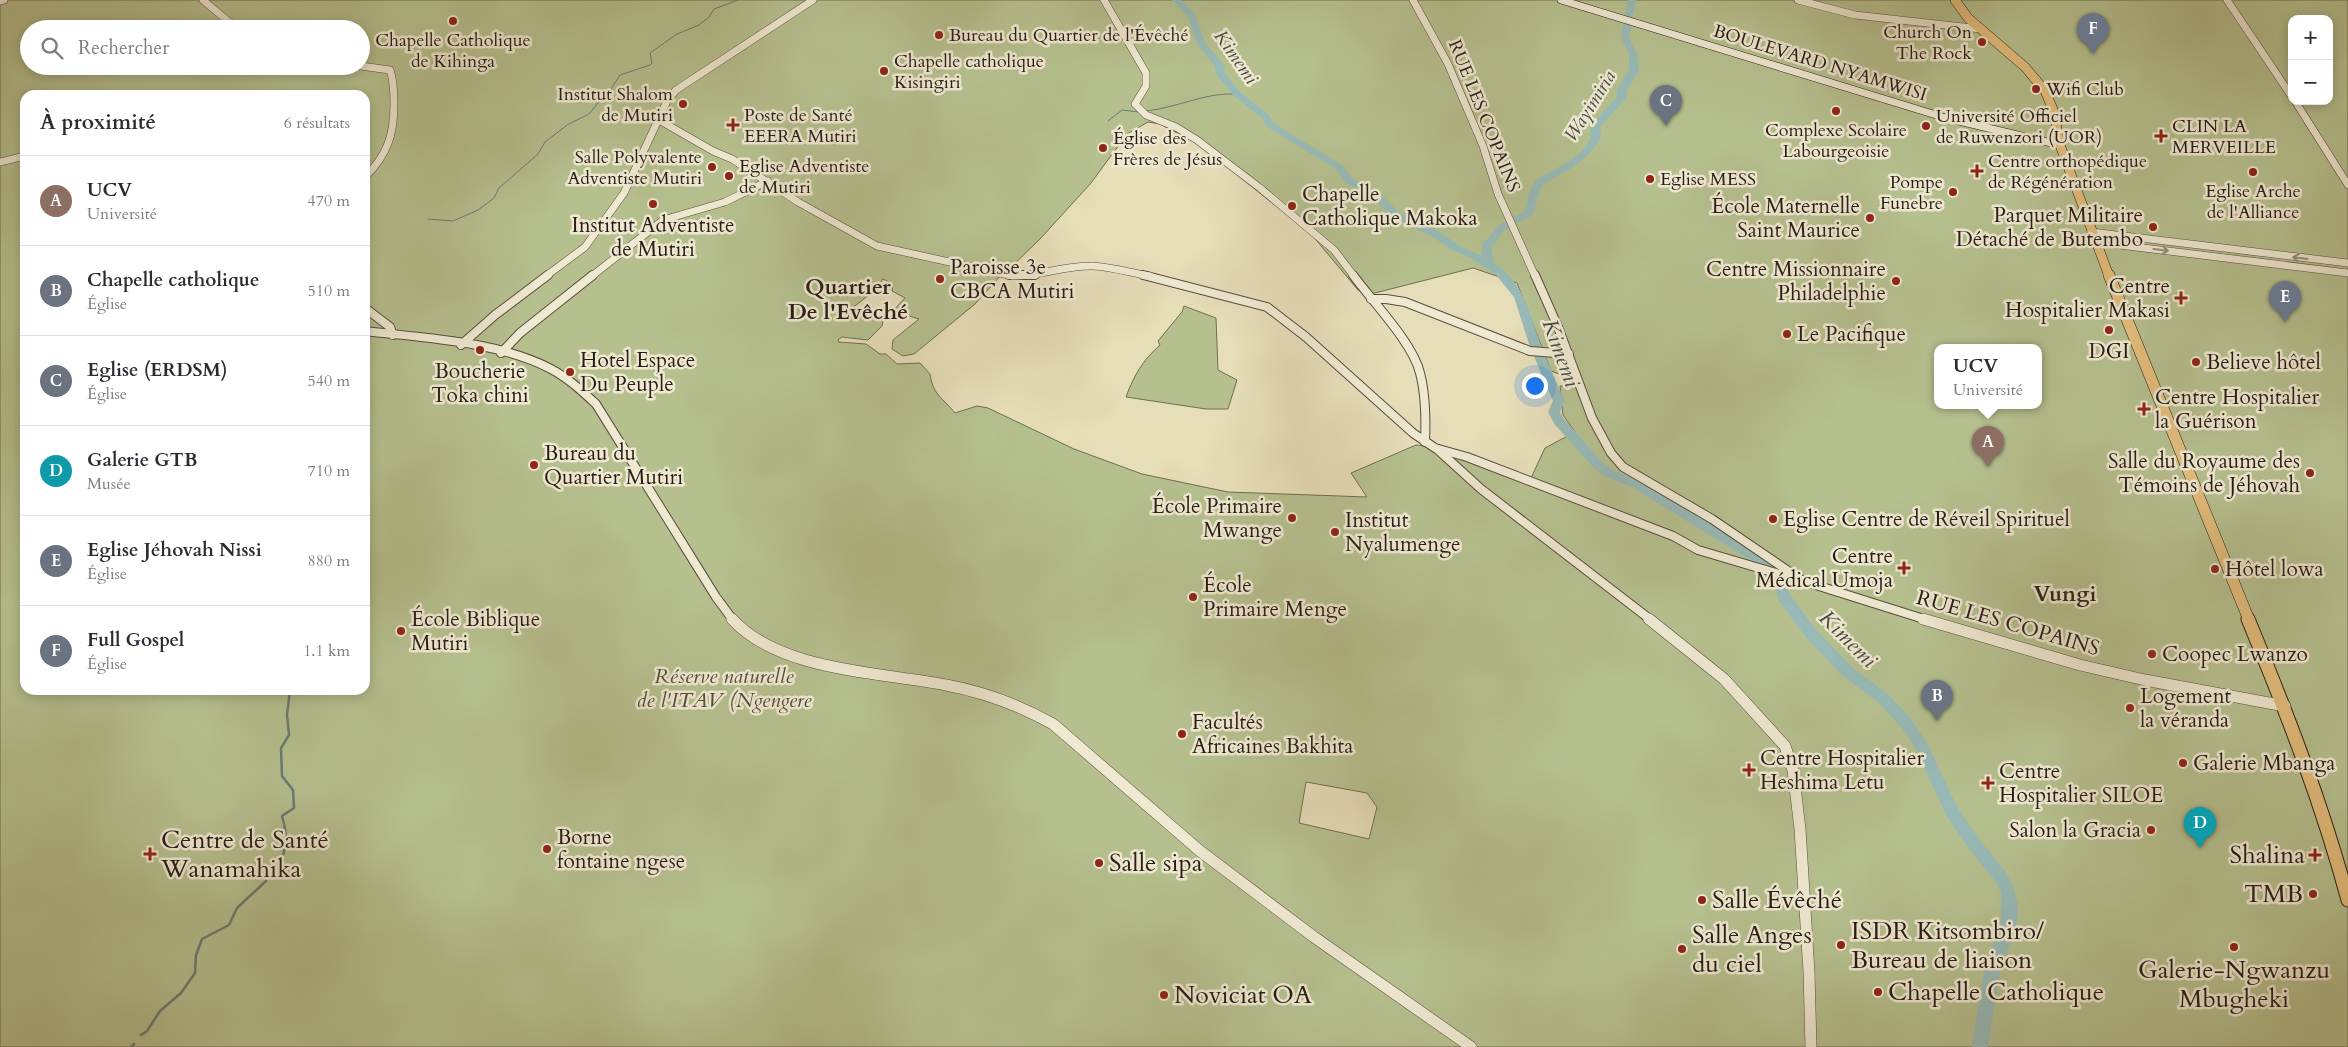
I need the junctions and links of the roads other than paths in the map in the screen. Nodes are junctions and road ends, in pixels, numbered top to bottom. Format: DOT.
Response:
graph roads {
  1 [pos="203,0"];
  2 [pos="813,0"];
  3 [pos="1104,0"];
  4 [pos="1413,0"];
  5 [pos="1562,0"];
  6 [pos="1798,0"];
  7 [pos="1955,0"];
  8 [pos="2227,0"];
  9 [pos="228,20"];
  10 [pos="1981,29"];
  11 [pos="370,67"];
  12 [pos="2288,91"];
  13 [pos="2298,105"];
  14 [pos="658,120"];
  15 [pos="2060,145"];
  16 [pos="20,157"];
  17 [pos="0,162"];
  18 [pos="370,172"];
  19 [pos="768,181"];
  20 [pos="2348,185"];
  21 [pos="1510,222"];
  22 [pos="2093,237"];
  23 [pos="2348,263"];
  24 [pos="2348,273"];
  25 [pos="1371,299"];
  26 [pos="370,312"];
  27 [pos="370,332"];
  28 [pos="393,335"];
  29 [pos="461,345"];
  30 [pos="501,353"];
  31 [pos="1569,354"];
  32 [pos="1425,442"];
  33 [pos="1435,448"];
  34 [pos="1802,581"];
  35 [pos="2285,706"];
  36 [pos="2348,900"];
  37 [pos="1470,1047"];
  38 [pos="1811,1047"];
  1 -- 9 [label="street"];
  2 -- 14 [label="street"];
  3 -- 25 [label="street"];
  4 -- 21 [label="street, RUE LES COPAINS"];
  5 -- 15 [label="street, BOULEVARD NYAMWISI"];
  6 -- 10 [label="street"];
  7 -- 10 [label="highway"];
  8 -- 12 [label="street"];
  10 -- 15 [label="highway"];
  11 -- 18 [label="street"];
  13 -- 20 [label="street"];
  14 -- 19 [label="street"];
  14 -- 29 [label="street"];
  15 -- 22 [label="highway"];
  16 -- 17 [label="street"];
  19 -- 30 [label="street"];
  19 -- 32 [label="street"];
  21 -- 31 [label="street, RUE LES COPAINS"];
  23 -- 22 [label="street, one-way"];
  22 -- 24 [label="street, one-way"];
  22 -- 35 [label="highway"];
  25 -- 31 [label="street"];
  25 -- 32 [label="street"];
  26 -- 28 [label="street"];
  27 -- 28 [label="street"];
  28 -- 29 [label="street"];
  29 -- 30 [label="street"];
  30 -- 37 [label="street"];
  31 -- 34 [label="street, RUE LES COPAINS"];
  32 -- 33 [label="street"];
  33 -- 34 [label="street"];
  33 -- 38 [label="street"];
  34 -- 35 [label="street, RUE LES COPAINS"];
  35 -- 36 [label="highway"];
}
